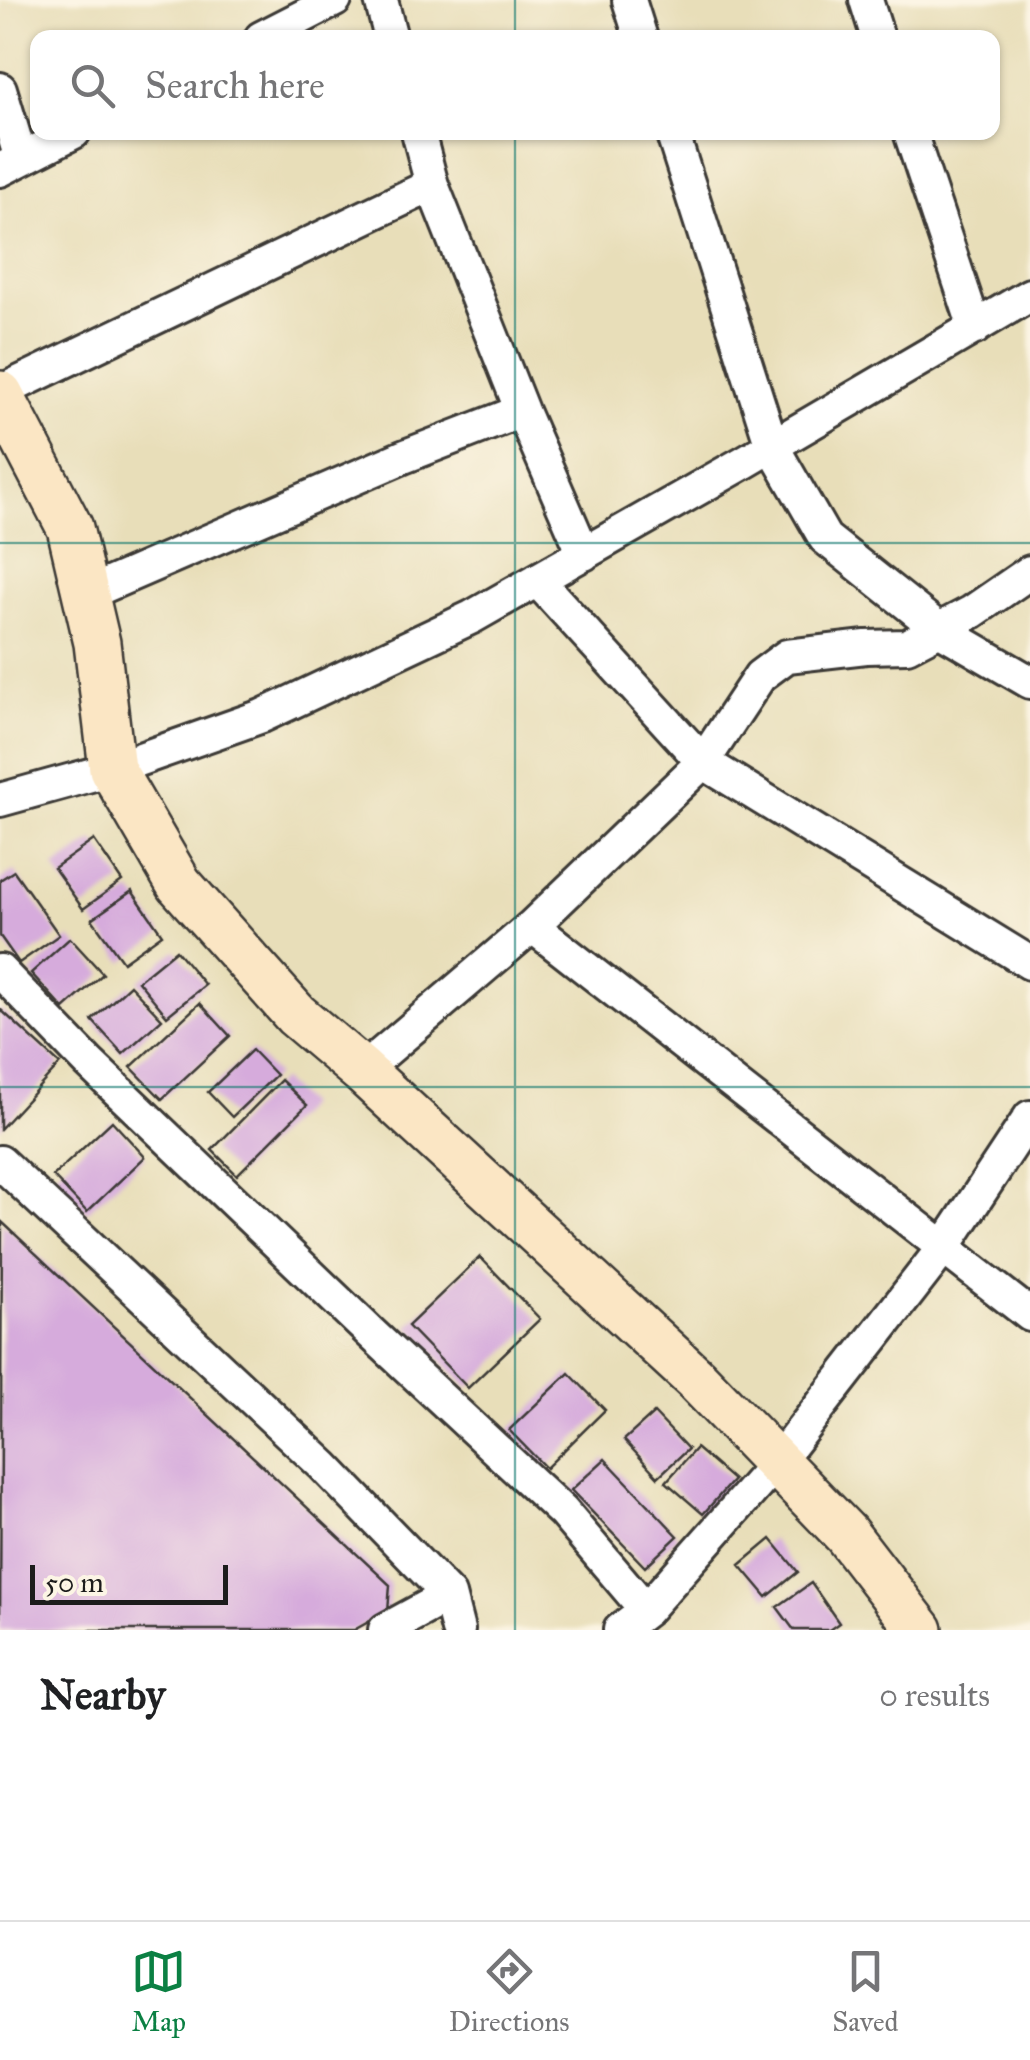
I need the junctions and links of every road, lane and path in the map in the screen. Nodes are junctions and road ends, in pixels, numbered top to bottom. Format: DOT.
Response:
graph roads {
  1 [pos="334,0"];
  2 [pos="381,0"];
  3 [pos="629,0"];
  4 [pos="866,0"];
  5 [pos="276,30"];
  6 [pos="389,30"];
  7 [pos="638,30"];
  8 [pos="875,30"];
  9 [pos="0,89"];
  10 [pos="59,140"];
  11 [pos="420,140"];
  12 [pos="675,140"];
  13 [pos="913,140"];
  14 [pos="11,165"];
  15 [pos="432,185"];
  16 [pos="1030,295"];
  17 [pos="975,328"];
  18 [pos="3,408"];
  19 [pos="522,410"];
  20 [pos="772,446"];
  21 [pos="584,554"];
  22 [pos="1030,572"];
  23 [pos="537,580"];
  24 [pos="86,594"];
  25 [pos="939,629"];
  26 [pos="1030,682"];
  27 [pos="703,762"];
  28 [pos="112,769"];
  29 [pos="0,800"];
  30 [pos="532,926"];
  31 [pos="1030,963"];
  32 [pos="0,971"];
  33 [pos="362,1070"];
  34 [pos="1030,1118"];
  35 [pos="0,1162"];
  36 [pos="944,1246"];
  37 [pos="1030,1315"];
  38 [pos="777,1462"];
  39 [pos="449,1595"];
  40 [pos="633,1620"];
  41 [pos="384,1630"];
  42 [pos="458,1630"];
  43 [pos="920,1630"];
  1 -- 5 [label="street"];
  2 -- 6 [label="street"];
  3 -- 7 [label="street"];
  4 -- 8 [label="street"];
  9 -- 14 [label="street"];
  10 -- 14 [label="street"];
  11 -- 15 [label="street"];
  12 -- 20 [label="street"];
  13 -- 17 [label="street"];
  15 -- 18 [label="street"];
  15 -- 19 [label="street"];
  16 -- 17 [label="street"];
  17 -- 20 [label="street"];
  18 -- 24 [label="street"];
  19 -- 21 [label="street"];
  19 -- 24 [label="street"];
  20 -- 21 [label="street"];
  20 -- 25 [label="street"];
  21 -- 23 [label="street"];
  22 -- 25 [label="street"];
  23 -- 27 [label="street"];
  23 -- 28 [label="street"];
  24 -- 28 [label="street"];
  25 -- 26 [label="street"];
  25 -- 27 [label="street"];
  27 -- 30 [label="street"];
  27 -- 31 [label="street"];
  28 -- 29 [label="street"];
  28 -- 33 [label="street"];
  30 -- 33 [label="street"];
  30 -- 36 [label="street"];
  32 -- 40 [label="street"];
  33 -- 38 [label="street"];
  34 -- 36 [label="street"];
  35 -- 39 [label="street"];
  36 -- 37 [label="street"];
  36 -- 38 [label="street"];
  38 -- 40 [label="street"];
  38 -- 43 [label="street"];
  39 -- 41 [label="street"];
  39 -- 42 [label="street"];
}
